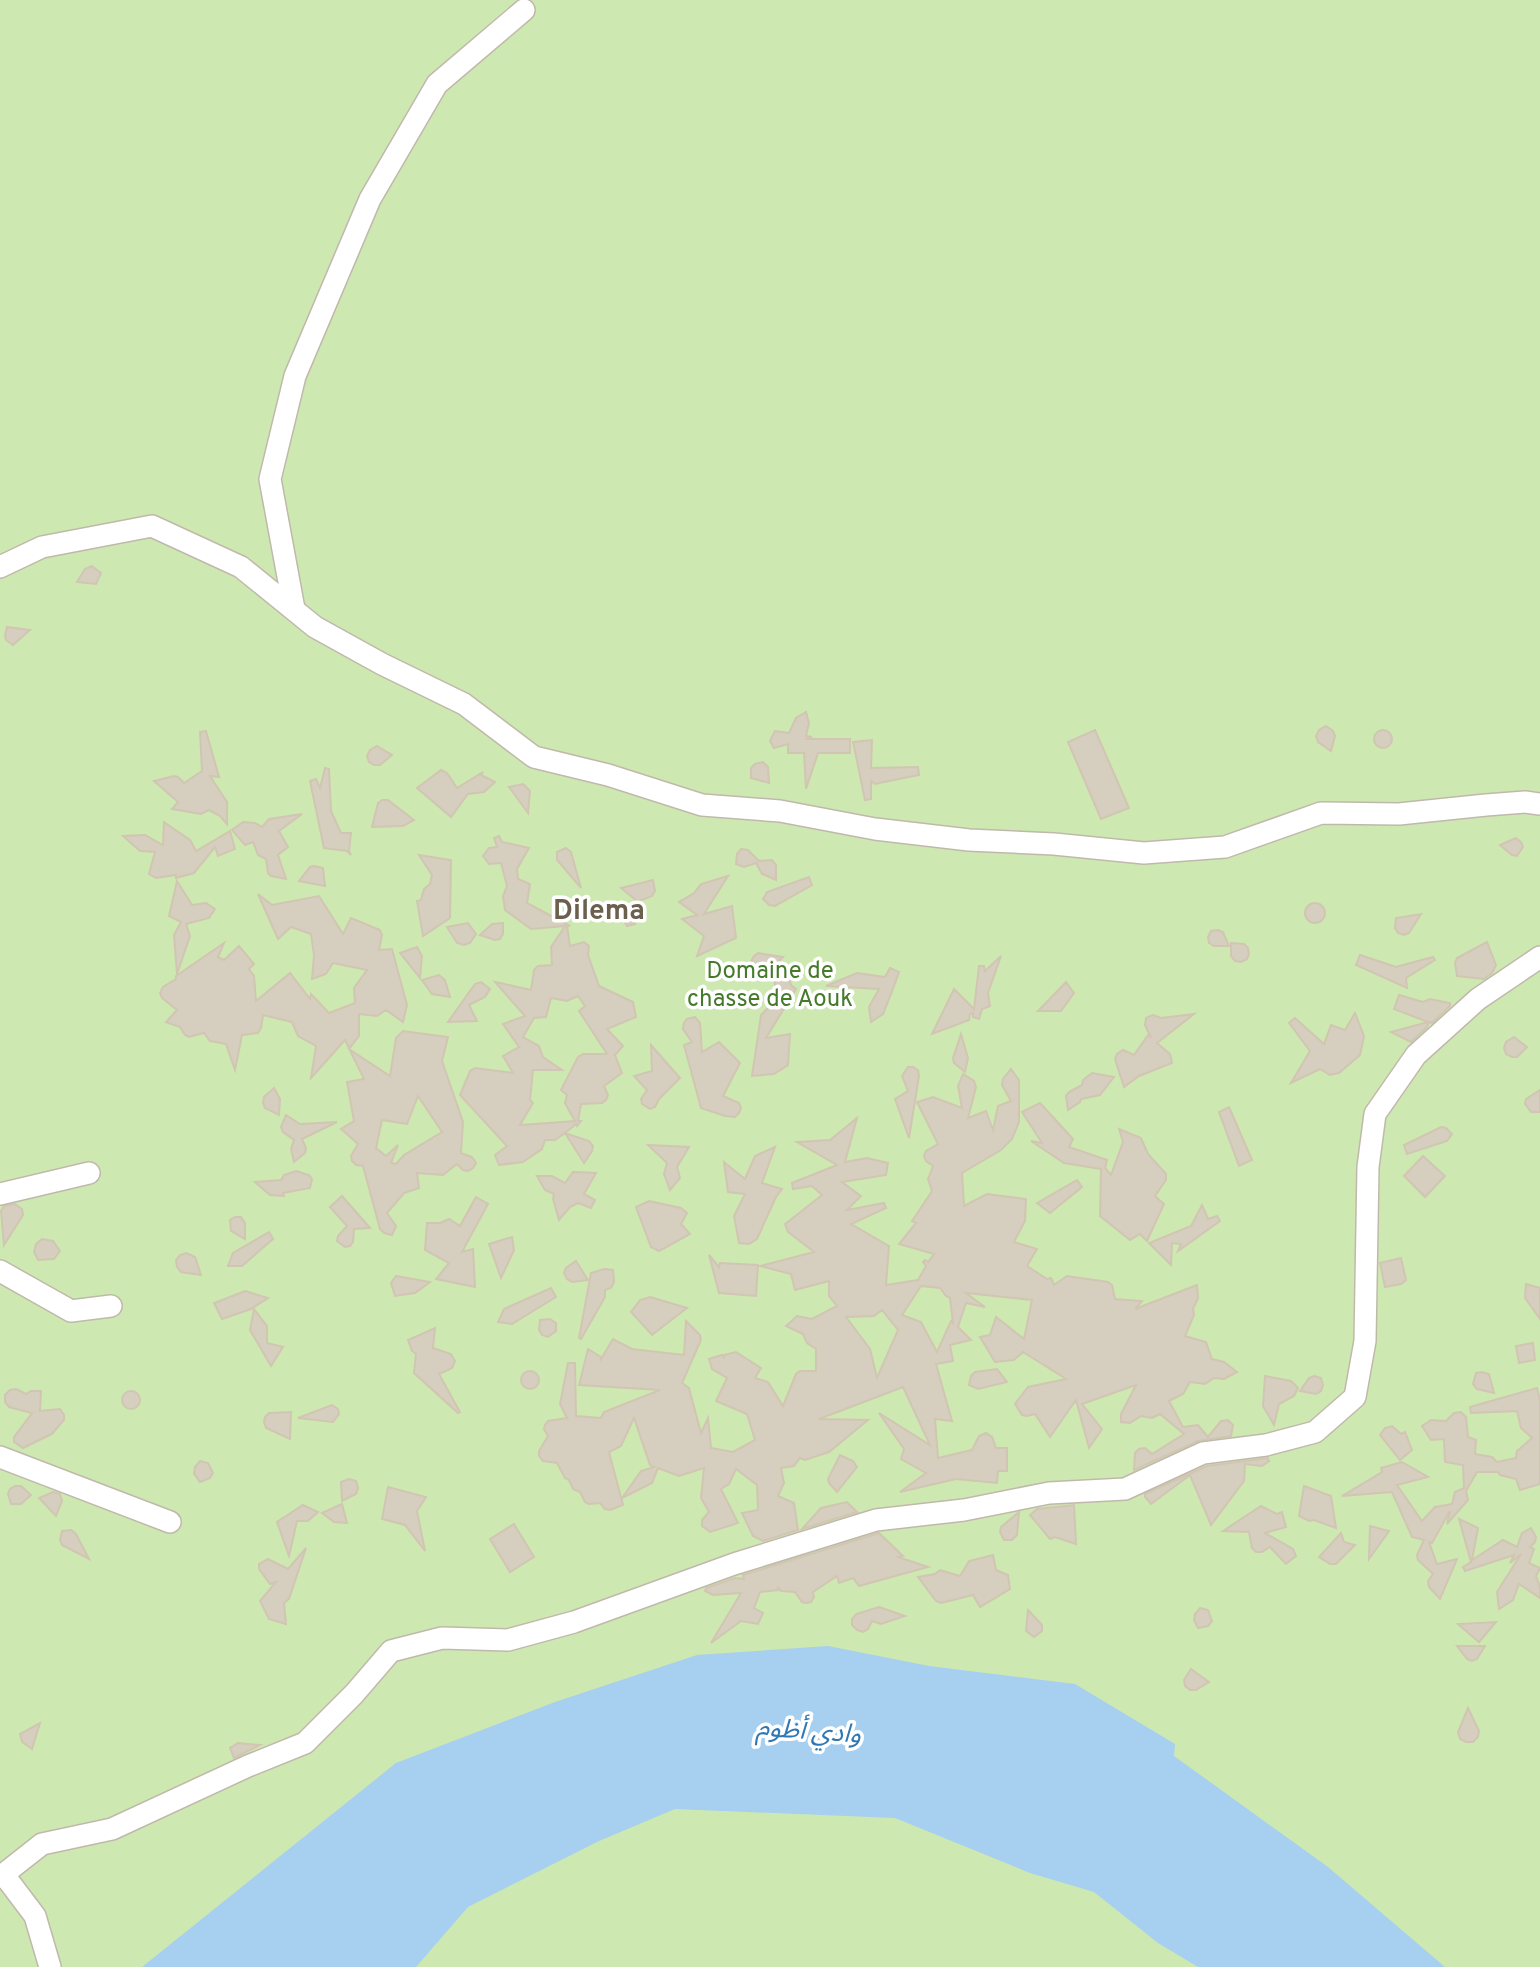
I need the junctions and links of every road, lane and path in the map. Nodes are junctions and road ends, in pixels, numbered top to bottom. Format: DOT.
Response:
graph roads {
  1 [pos="524,10"];
  2 [pos="0,567"];
  3 [pos="294,610"];
  4 [pos="1535,801"];
  5 [pos="1540,957"];
  6 [pos="89,1173"];
  7 [pos="0,1194"];
  8 [pos="0,1271"];
  9 [pos="111,1306"];
  10 [pos="0,1457"];
  11 [pos="170,1522"];
  12 [pos="2,1876"];
  13 [pos="50,1967"];
  1 -- 3 [label="street"];
  2 -- 3 [label="street"];
  3 -- 4 [label="street"];
  5 -- 12 [label="street"];
  6 -- 7 [label="street"];
  8 -- 9 [label="street"];
  10 -- 11 [label="street"];
  12 -- 13 [label="street"];
}
